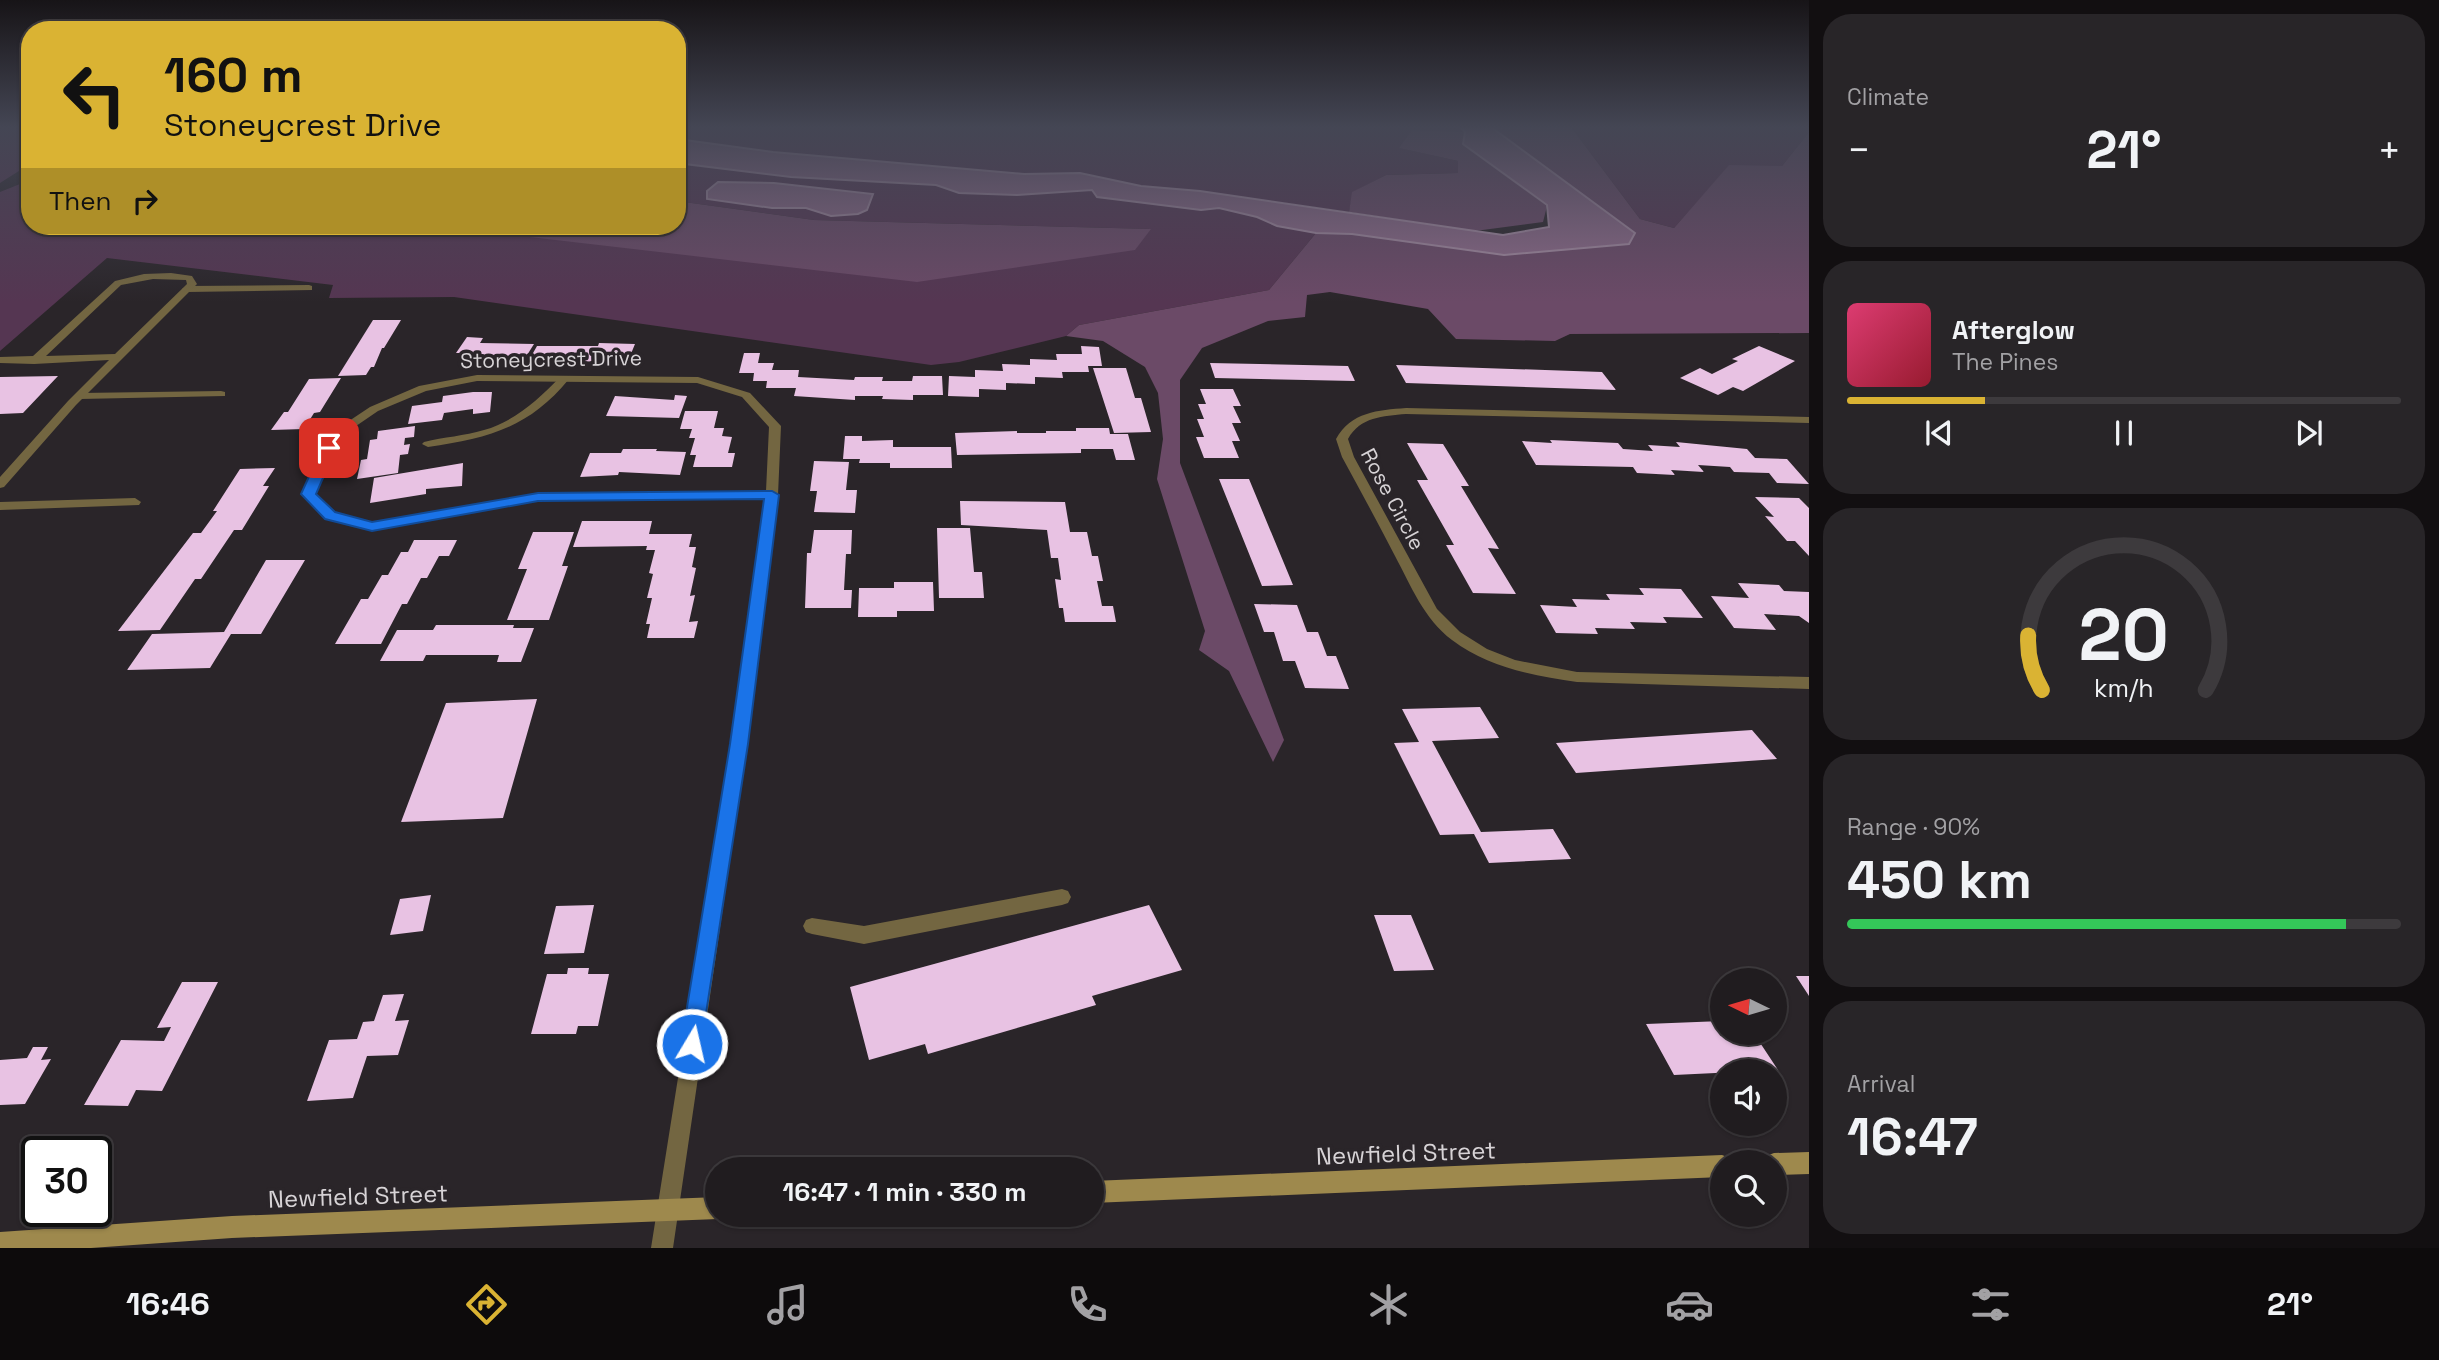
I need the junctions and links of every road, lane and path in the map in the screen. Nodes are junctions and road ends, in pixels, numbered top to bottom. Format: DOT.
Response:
graph roads {
  1 [pos="309,288"];
  2 [pos="187,289"];
  3 [pos="118,357"];
  4 [pos="0,360"];
  5 [pos="34,360"];
  6 [pos="564,379"];
  7 [pos="221,394"];
  8 [pos="80,396"];
  9 [pos="1809,420"];
  10 [pos="428,444"];
  11 [pos="0,484"];
  12 [pos="772,495"];
  13 [pos="135,502"];
  14 [pos="0,506"];
  15 [pos="1809,683"];
  16 [pos="1062,897"];
  17 [pos="811,926"];
  18 [pos="1809,1163"];
  19 [pos="1787,1164"];
  20 [pos="1710,1166"];
  21 [pos="1104,1192"];
  22 [pos="705,1209"];
  23 [pos="667,1210"];
  24 [pos="0,1242"];
  25 [pos="662,1248"];
  1 -- 2 [label="street"];
  2 -- 3 [label="street"];
  2 -- 5 [label="street"];
  3 -- 5 [label="street"];
  3 -- 8 [label="street"];
  4 -- 5 [label="street"];
  6 -- 10 [label="street"];
  6 -- 12 [label="street, Stoneycrest Drive"];
  6 -- 12 [label="street, Stoneycrest Drive"];
  7 -- 8 [label="street"];
  8 -- 11 [label="street"];
  9 -- 15 [label="street, Rose Circle"];
  12 -- 23 [label="street, Stoneycrest Drive"];
  13 -- 14 [label="street"];
  16 -- 17 [label="street"];
  18 -- 19 [label="main road"];
  20 -- 21 [label="main road, Newfield Street"];
  22 -- 23 [label="main road, Newfield Street"];
  23 -- 24 [label="main road, Newfield Street"];
  23 -- 25 [label="street, Stoneycrest Drive"];
}
